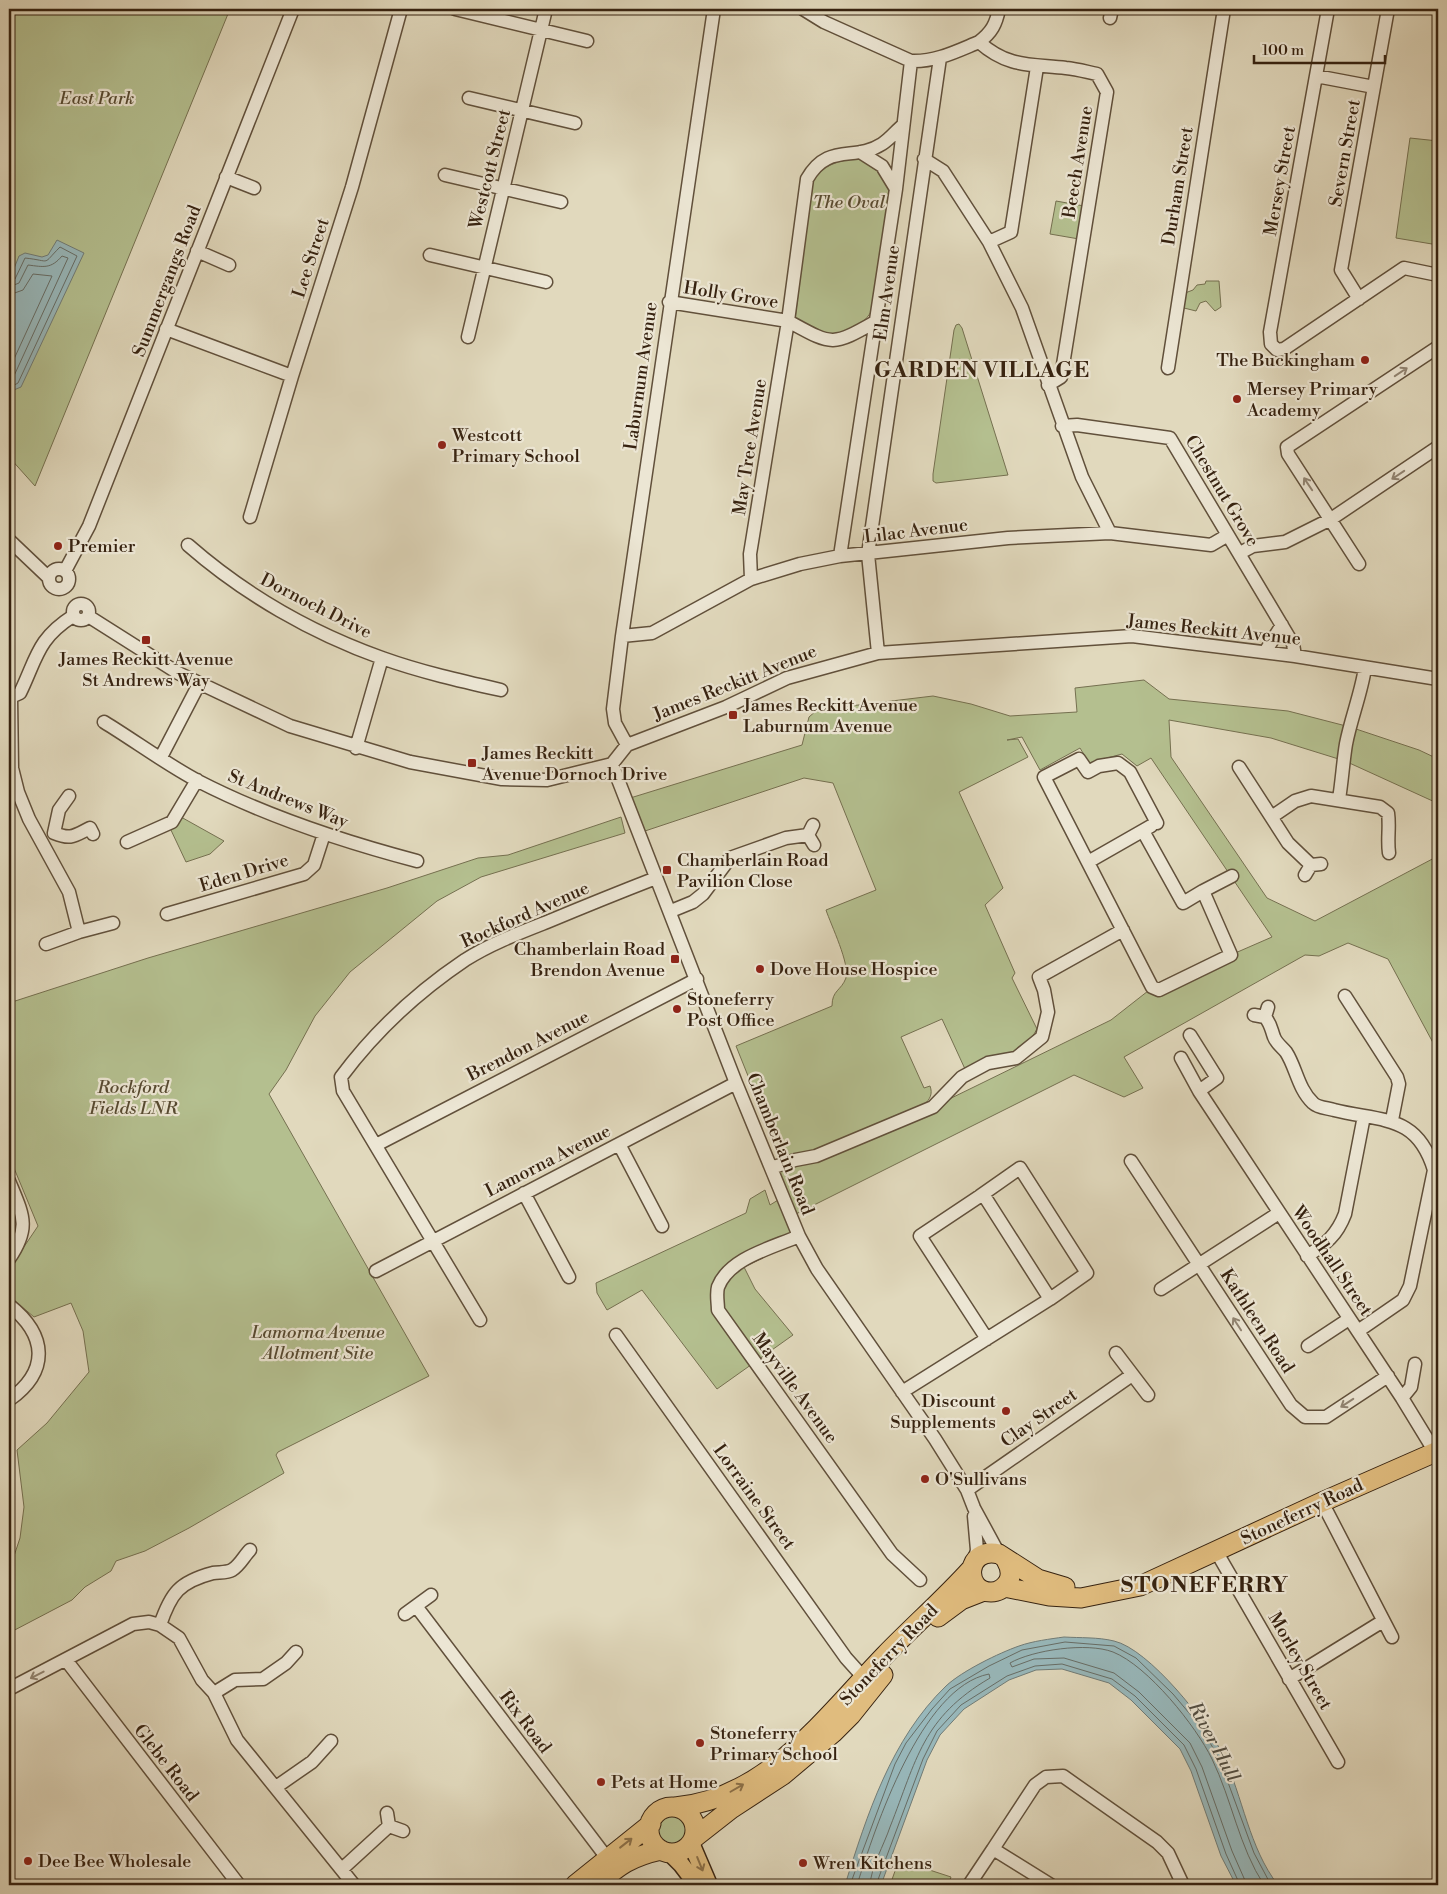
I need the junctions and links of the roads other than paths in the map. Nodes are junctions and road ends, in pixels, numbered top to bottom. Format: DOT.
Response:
graph roads {
  1 [pos="293,9"];
  2 [pos="401,9"];
  3 [pos="455,9"];
  4 [pos="546,9"];
  5 [pos="714,9"];
  6 [pos="803,9"];
  7 [pos="999,9"];
  8 [pos="1224,9"];
  9 [pos="1328,9"];
  10 [pos="1388,9"];
  11 [pos="540,31"];
  12 [pos="587,41"];
  13 [pos="980,42"];
  14 [pos="940,58"];
  15 [pos="911,61"];
  16 [pos="1038,67"];
  17 [pos="1316,76"];
  18 [pos="1374,87"];
  19 [pos="469,98"];
  20 [pos="522,111"];
  21 [pos="575,123"];
  22 [pos="903,125"];
  23 [pos="860,152"];
  24 [pos="924,159"];
  25 [pos="445,175"];
  26 [pos="226,177"];
  27 [pos="254,188"];
  28 [pos="896,189"];
  29 [pos="503,190"];
  30 [pos="561,202"];
  31 [pos="989,242"];
  32 [pos="196,251"];
  33 [pos="430,255"];
  34 [pos="229,265"];
  35 [pos="484,267"];
  36 [pos="1438,275"];
  37 [pos="546,282"];
  38 [pos="1359,298"];
  39 [pos="669,302"];
  40 [pos="788,321"];
  41 [pos="875,322"];
  42 [pos="166,329"];
  43 [pos="468,337"];
  44 [pos="1438,347"];
  45 [pos="1168,368"];
  46 [pos="292,376"];
  47 [pos="1048,385"];
  48 [pos="1062,426"];
  49 [pos="1438,447"];
  50 [pos="250,517"];
  51 [pos="1331,519"];
  52 [pos="1110,533"];
  53 [pos="1228,535"];
  54 [pos="9,540"];
  55 [pos="188,545"];
  56 [pos="1240,553"];
  57 [pos="868,554"];
  58 [pos="840,556"];
  59 [pos="1359,564"];
  60 [pos="68,568"];
  61 [pos="44,574"];
  62 [pos="751,579"];
  63 [pos="64,588"];
  64 [pos="76,608"];
  65 [pos="1282,625"];
  66 [pos="622,636"];
  67 [pos="1265,652"];
  68 [pos="878,653"];
  69 [pos="1295,656"];
  70 [pos="382,658"];
  71 [pos="1366,668"];
  72 [pos="1438,679"];
  73 [pos="199,684"];
  74 [pos="494,692"];
  75 [pos="10,697"];
  76 [pos="104,722"];
  77 [pos="627,745"];
  78 [pos="356,748"];
  79 [pos="161,757"];
  80 [pos="612,764"];
  81 [pos="1238,765"];
  82 [pos="197,780"];
  83 [pos="69,796"];
  84 [pos="1339,799"];
  85 [pos="1272,816"];
  86 [pos="59,831"];
  87 [pos="1143,831"];
  88 [pos="93,834"];
  89 [pos="324,834"];
  90 [pos="812,835"];
  91 [pos="130,837"];
  92 [pos="40,840"];
  93 [pos="1390,856"];
  94 [pos="1088,862"];
  95 [pos="410,863"];
  96 [pos="1313,868"];
  97 [pos="1232,876"];
  98 [pos="656,878"];
  99 [pos="1203,891"];
  100 [pos="173,909"];
  101 [pos="671,911"];
  102 [pos="113,924"];
  103 [pos="1123,930"];
  104 [pos="79,932"];
  105 [pos="46,944"];
  106 [pos="697,979"];
  107 [pos="1342,993"];
  108 [pos="1262,1013"];
  109 [pos="1190,1035"];
  110 [pos="1181,1058"];
  111 [pos="736,1083"];
  112 [pos="1199,1091"];
  113 [pos="1364,1116"];
  114 [pos="1392,1120"];
  115 [pos="619,1144"];
  116 [pos="376,1145"];
  117 [pos="1131,1161"];
  118 [pos="771,1168"];
  119 [pos="9,1182"];
  120 [pos="524,1193"];
  121 [pos="980,1196"];
  122 [pos="1279,1213"];
  123 [pos="662,1226"];
  124 [pos="799,1236"];
  125 [pos="432,1242"];
  126 [pos="1307,1256"];
  127 [pos="9,1259"];
  128 [pos="1198,1264"];
  129 [pos="376,1271"];
  130 [pos="569,1277"];
  131 [pos="1162,1289"];
  132 [pos="1050,1299"];
  133 [pos="9,1305"];
  134 [pos="1349,1319"];
  135 [pos="480,1320"];
  136 [pos="1358,1331"];
  137 [pos="616,1335"];
  138 [pos="987,1339"];
  139 [pos="1308,1346"];
  140 [pos="1116,1354"];
  141 [pos="1415,1364"];
  142 [pos="1132,1375"];
  143 [pos="1388,1376"];
  144 [pos="902,1392"];
  145 [pos="1148,1395"];
  146 [pos="1402,1398"];
  147 [pos="9,1400"];
  148 [pos="1436,1451"];
  149 [pos="967,1490"];
  150 [pos="1322,1502"];
  151 [pos="974,1508"];
  152 [pos="250,1550"];
  153 [pos="1216,1551"];
  154 [pos="1002,1557"];
  155 [pos="973,1565"];
  156 [pos="1166,1574"];
  157 [pos="920,1580"];
  158 [pos="1004,1587"];
  159 [pos="984,1591"];
  160 [pos="431,1595"];
  161 [pos="416,1606"];
  162 [pos="405,1614"];
  163 [pos="1383,1621"];
  164 [pos="160,1625"];
  165 [pos="1392,1637"];
  166 [pos="296,1652"];
  167 [pos="66,1660"];
  168 [pos="864,1678"];
  169 [pos="1289,1679"];
  170 [pos="9,1689"];
  171 [pos="214,1694"];
  172 [pos="333,1740"];
  173 [pos="1338,1762"];
  174 [pos="276,1787"];
  175 [pos="675,1807"];
  176 [pos="650,1824"];
  177 [pos="403,1831"];
  178 [pos="693,1840"];
  179 [pos="993,1849"];
  180 [pos="665,1851"];
  181 [pos="606,1858"];
  182 [pos="342,1869"];
  183 [pos="240,1885"];
  184 [pos="354,1885"];
  185 [pos="575,1885"];
  186 [pos="596,1885"];
  187 [pos="697,1885"];
  188 [pos="710,1885"];
  189 [pos="969,1885"];
  190 [pos="1051,1885"];
  191 [pos="1183,1885"];
  1 -- 26 [label="street, Summergangs Road"];
  2 -- 46 [label="street, Lee Street"];
  3 -- 11 [label="street"];
  4 -- 11 [label="street, Westcott Street"];
  5 -- 39 [label="street, Laburnum Avenue"];
  6 -- 15 [label="street"];
  7 -- 13 [label="street"];
  8 -- 45 [label="street, Durham Street"];
  9 -- 17 [label="street, Mersey Street"];
  10 -- 18 [label="street, Severn Street"];
  11 -- 12 [label="street"];
  11 -- 20 [label="street, Westcott Street"];
  13 -- 14 [label="street"];
  13 -- 16 [label="street, Beech Avenue"];
  14 -- 15 [label="street"];
  14 -- 24 [label="street, Elm Avenue"];
  15 -- 22 [label="street, Elm Avenue"];
  16 -- 31 [label="street"];
  16 -- 47 [label="street, Beech Avenue"];
  17 -- 18 [label="street"];
  17 -- 38 [label="street, Mersey Street"];
  18 -- 38 [label="street, Severn Street"];
  19 -- 20 [label="street"];
  20 -- 21 [label="street"];
  20 -- 29 [label="street, Westcott Street"];
  22 -- 23 [label="street"];
  22 -- 28 [label="street, Elm Avenue"];
  23 -- 28 [label="street"];
  23 -- 40 [label="street"];
  24 -- 31 [label="street"];
  24 -- 57 [label="street, Elm Avenue"];
  25 -- 29 [label="street"];
  26 -- 27 [label="street"];
  26 -- 32 [label="street, Summergangs Road"];
  28 -- 41 [label="street, Elm Avenue"];
  29 -- 30 [label="street"];
  29 -- 35 [label="street, Westcott Street"];
  31 -- 47 [label="street"];
  32 -- 34 [label="street"];
  32 -- 42 [label="street, Summergangs Road"];
  33 -- 35 [label="street"];
  35 -- 37 [label="street"];
  35 -- 43 [label="street, Westcott Street"];
  36 -- 38 [label="street"];
  39 -- 40 [label="street, Holly Grove"];
  39 -- 66 [label="street, Laburnum Avenue"];
  40 -- 41 [label="street"];
  40 -- 62 [label="street, May Tree Avenue"];
  41 -- 58 [label="street, Elm Avenue"];
  42 -- 46 [label="street"];
  42 -- 60 [label="street, Summergangs Road"];
  51 -- 44 [label="street, one-way"];
  46 -- 50 [label="street, Lee Street"];
  47 -- 48 [label="street"];
  48 -- 52 [label="street"];
  48 -- 53 [label="street, Chestnut Grove"];
  49 -- 51 [label="street, one-way"];
  51 -- 56 [label="street"];
  51 -- 59 [label="street"];
  52 -- 53 [label="street, Lilac Avenue"];
  52 -- 57 [label="street, Lilac Avenue"];
  53 -- 56 [label="street, Chestnut Grove"];
  54 -- 61 [label="street"];
  55 -- 70 [label="street, Dornoch Drive"];
  56 -- 65 [label="street, Chestnut Grove"];
  57 -- 58 [label="street, Lilac Avenue"];
  57 -- 68 [label="street, Elm Avenue"];
  58 -- 62 [label="street, Lilac Avenue"];
  60 -- 61 [label="street"];
  60 -- 63 [label="street"];
  61 -- 63 [label="street"];
  62 -- 66 [label="street, Lilac Avenue"];
  63 -- 64 [label="street"];
  64 -- 73 [label="street"];
  64 -- 75 [label="street"];
  65 -- 67 [label="street"];
  65 -- 69 [label="street, Chestnut Grove"];
  66 -- 77 [label="street, Laburnum Avenue"];
  67 -- 68 [label="street, James Reckitt Avenue"];
  67 -- 69 [label="street, James Reckitt Avenue"];
  68 -- 77 [label="street, James Reckitt Avenue"];
  69 -- 71 [label="street, James Reckitt Avenue"];
  70 -- 74 [label="street, Dornoch Drive"];
  70 -- 78 [label="street, Dornoch Drive"];
  71 -- 72 [label="street, James Reckitt Avenue"];
  71 -- 84 [label="street"];
  73 -- 78 [label="street"];
  73 -- 79 [label="street"];
  75 -- 92 [label="street"];
  76 -- 79 [label="street, St Andrews Way"];
  77 -- 80 [label="street"];
  78 -- 80 [label="street"];
  79 -- 82 [label="street, St Andrews Way"];
  80 -- 98 [label="street, Chamberlain Road"];
  81 -- 85 [label="street"];
  82 -- 89 [label="street, St Andrews Way"];
  82 -- 91 [label="street"];
  83 -- 86 [label="street"];
  84 -- 85 [label="street"];
  84 -- 93 [label="street"];
  85 -- 96 [label="street"];
  86 -- 88 [label="street"];
  86 -- 92 [label="street"];
  87 -- 94 [label="street"];
  87 -- 94 [label="street"];
  87 -- 99 [label="street"];
  89 -- 95 [label="street, St Andrews Way"];
  89 -- 100 [label="street, Eden Drive"];
  90 -- 101 [label="street"];
  92 -- 104 [label="street"];
  94 -- 103 [label="street"];
  97 -- 99 [label="street"];
  98 -- 101 [label="street, Chamberlain Road"];
  98 -- 116 [label="street, Rockford Avenue"];
  99 -- 103 [label="street"];
  101 -- 106 [label="street, Chamberlain Road"];
  102 -- 104 [label="street"];
  103 -- 118 [label="street"];
  104 -- 105 [label="street"];
  106 -- 111 [label="street, Chamberlain Road"];
  106 -- 116 [label="street, Brendon Avenue"];
  107 -- 114 [label="street"];
  108 -- 113 [label="street"];
  109 -- 112 [label="street"];
  110 -- 112 [label="street, Woodhall Street"];
  111 -- 115 [label="street, Lamorna Avenue"];
  111 -- 118 [label="street, Chamberlain Road"];
  112 -- 122 [label="street, Woodhall Street"];
  113 -- 114 [label="street"];
  113 -- 126 [label="street"];
  114 -- 136 [label="street"];
  115 -- 120 [label="street, Lamorna Avenue"];
  115 -- 123 [label="street"];
  116 -- 125 [label="street, Rockford Avenue"];
  117 -- 128 [label="street, Kathleen Road"];
  118 -- 124 [label="street, Chamberlain Road"];
  119 -- 127 [label="street"];
  120 -- 125 [label="street, Lamorna Avenue"];
  120 -- 130 [label="street"];
  121 -- 132 [label="street"];
  121 -- 132 [label="street"];
  121 -- 138 [label="street"];
  122 -- 126 [label="street, Woodhall Street"];
  122 -- 128 [label="street"];
  124 -- 144 [label="street, Chamberlain Road"];
  124 -- 157 [label="street, Mayville Avenue"];
  125 -- 129 [label="street, Lamorna Avenue"];
  125 -- 135 [label="street, Rockford Avenue"];
  126 -- 134 [label="street, Woodhall Street"];
  128 -- 131 [label="street"];
  143 -- 128 [label="street, Kathleen Road, one-way"];
  132 -- 138 [label="street"];
  133 -- 147 [label="street"];
  134 -- 136 [label="street, Woodhall Street"];
  134 -- 139 [label="street"];
  136 -- 143 [label="street, Woodhall Street"];
  137 -- 168 [label="street, Lorraine Street"];
  138 -- 144 [label="street"];
  140 -- 142 [label="street"];
  141 -- 146 [label="street"];
  142 -- 145 [label="street"];
  142 -- 149 [label="street, Clay Street"];
  143 -- 146 [label="street, Woodhall Street"];
  144 -- 149 [label="street, Chamberlain Road"];
  146 -- 148 [label="street, Woodhall Street"];
  148 -- 150 [label="highway, Stoneferry Road"];
  149 -- 151 [label="street, Chamberlain Road"];
  150 -- 153 [label="highway, Stoneferry Road"];
  150 -- 163 [label="street"];
  151 -- 154 [label="street, Chamberlain Road"];
  151 -- 155 [label="street, Chamberlain Road"];
  152 -- 164 [label="street"];
  153 -- 156 [label="highway, Stoneferry Road"];
  153 -- 169 [label="street, Morley Street"];
  154 -- 155 [label="highway"];
  154 -- 156 [label="highway, Stoneferry Road"];
  154 -- 158 [label="highway"];
  155 -- 159 [label="highway"];
  155 -- 168 [label="highway, Stoneferry Road"];
  156 -- 158 [label="highway, Stoneferry Road"];
  158 -- 159 [label="highway"];
  159 -- 178 [label="highway, Stoneferry Road"];
  160 -- 161 [label="street"];
  161 -- 162 [label="street"];
  161 -- 181 [label="street, Rix Road"];
  163 -- 165 [label="street"];
  163 -- 169 [label="street"];
  164 -- 167 [label="street"];
  164 -- 171 [label="street"];
  166 -- 171 [label="street"];
  167 -- 170 [label="street, one-way"];
  167 -- 183 [label="street, Glebe Road"];
  175 -- 168 [label="highway, Stoneferry Road, one-way"];
  169 -- 173 [label="street, Morley Street"];
  171 -- 174 [label="street"];
  172 -- 174 [label="street"];
  174 -- 182 [label="street"];
  175 -- 176 [label="highway"];
  175 -- 178 [label="highway"];
  176 -- 180 [label="highway"];
  181 -- 176 [label="highway, one-way"];
  177 -- 182 [label="street"];
  178 -- 180 [label="highway"];
  178 -- 188 [label="main road, one-way"];
  179 -- 189 [label="street"];
  179 -- 190 [label="street"];
  179 -- 191 [label="street"];
  180 -- 186 [label="highway"];
  180 -- 187 [label="main road"];
  181 -- 185 [label="highway"];
  182 -- 184 [label="street"];
}
